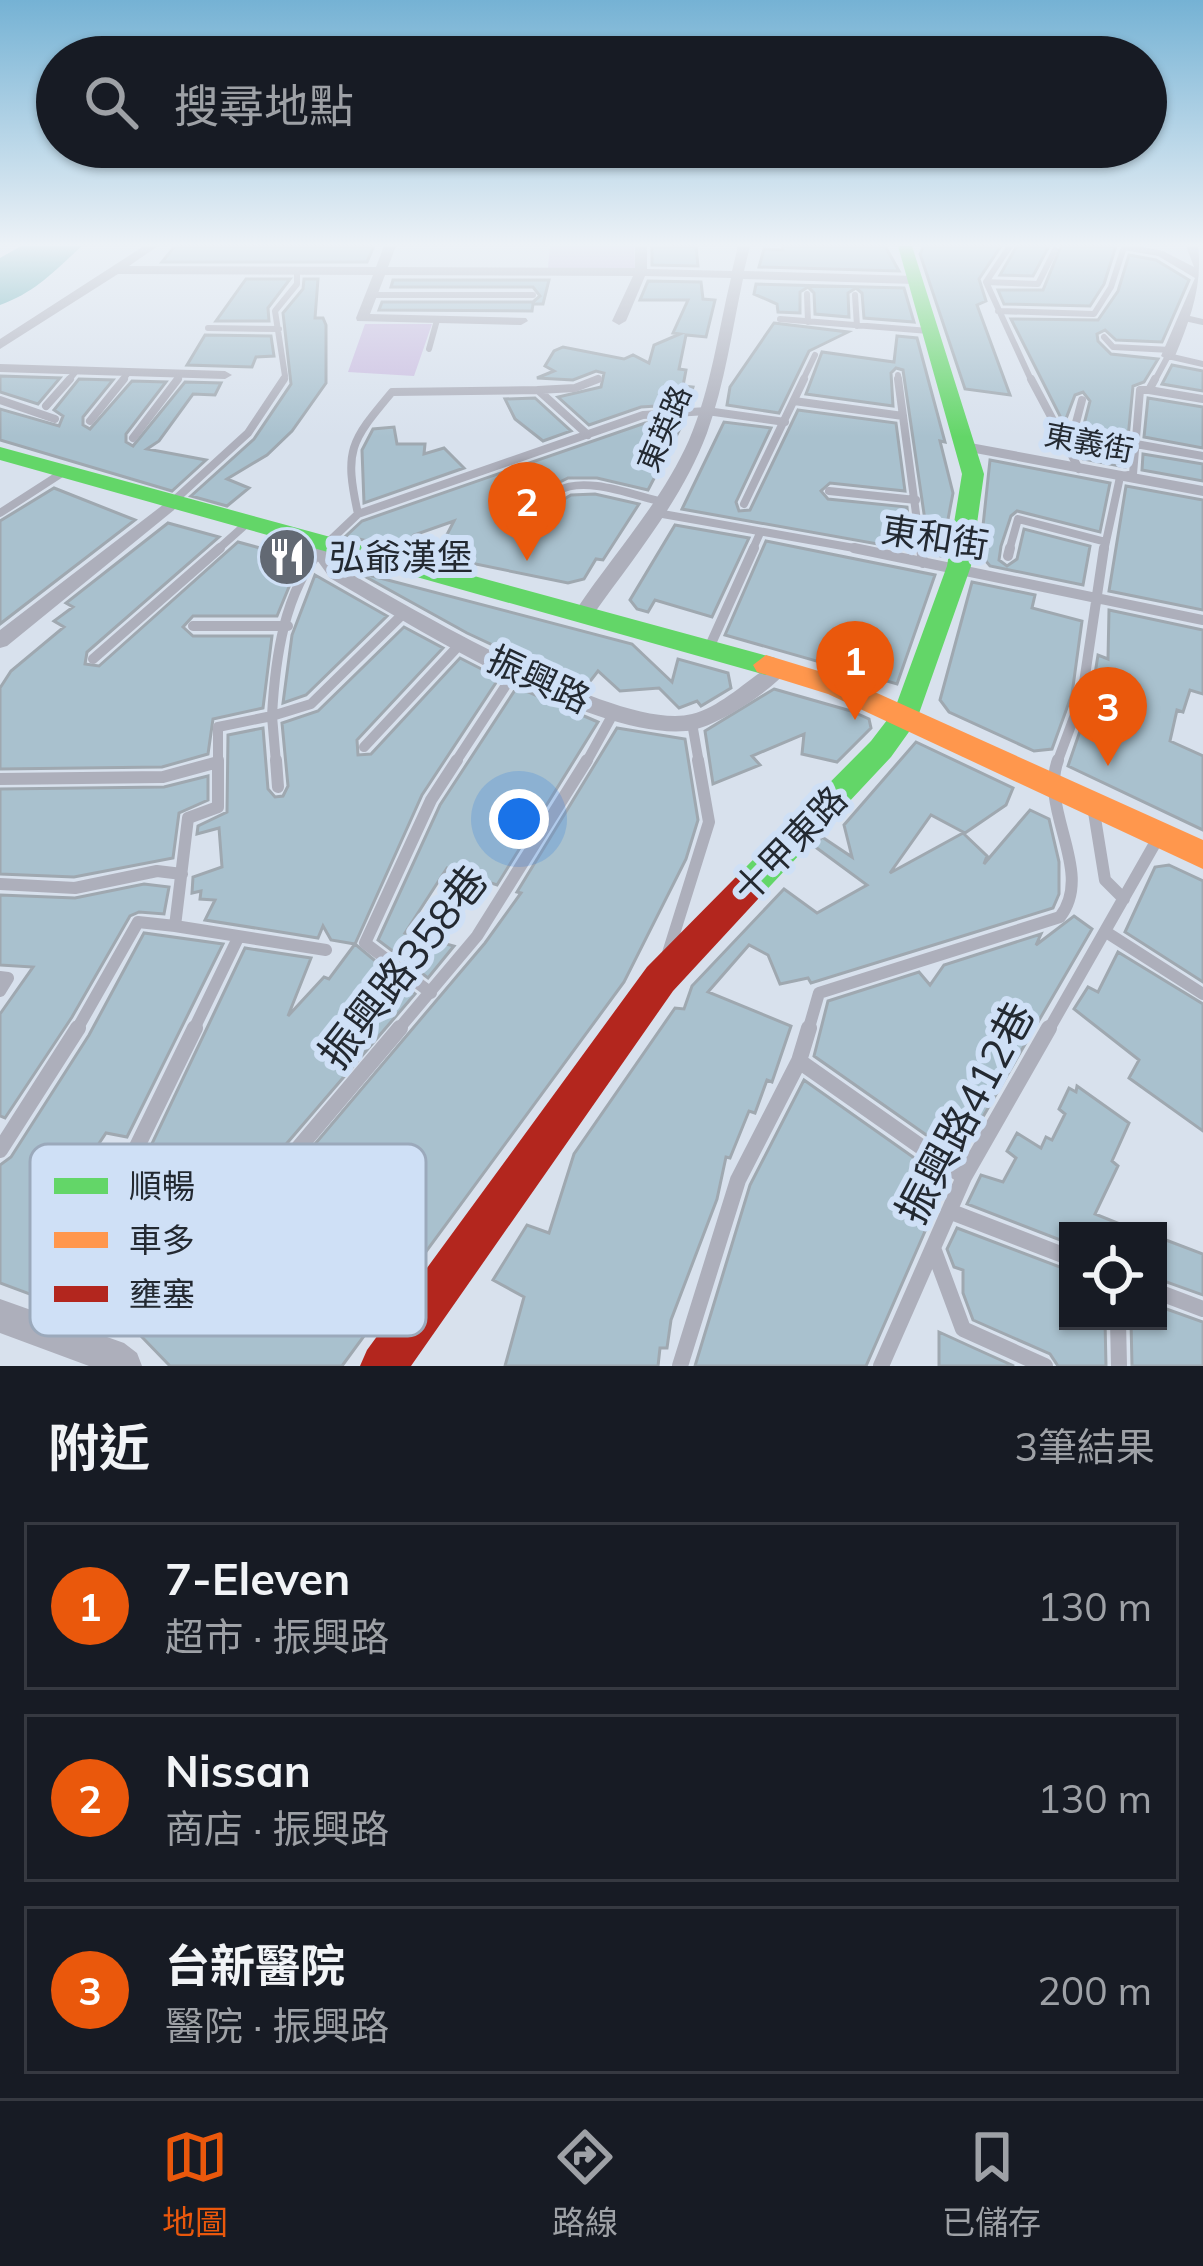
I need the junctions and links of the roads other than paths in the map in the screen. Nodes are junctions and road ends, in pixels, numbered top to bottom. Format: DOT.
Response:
graph roads {
  1 [pos="54,310"];
  2 [pos="275,310"];
  3 [pos="366,310"];
  4 [pos="624,310"];
  5 [pos="729,310"];
  6 [pos="808,310"];
  7 [pos="855,310"];
  8 [pos="923,310"];
  9 [pos="998,310"];
  10 [pos="1097,310"];
  11 [pos="1188,310"];
  12 [pos="1184,318"];
  13 [pos="780,319"];
  14 [pos="437,320"];
  15 [pos="521,320"];
  16 [pos="619,321"];
  17 [pos="808,322"];
  18 [pos="1203,322"];
  19 [pos="857,326"];
  20 [pos="208,328"];
  21 [pos="279,329"];
  22 [pos="929,331"];
  23 [pos="1105,337"];
  24 [pos="0,345"];
  25 [pos="429,349"];
  26 [pos="1169,353"];
  27 [pos="815,355"];
  28 [pos="1203,364"];
  29 [pos="0,368"];
  30 [pos="76,370"];
  31 [pos="129,372"];
  32 [pos="182,374"];
  33 [pos="225,375"];
  34 [pos="898,375"];
  35 [pos="598,379"];
  36 [pos="538,390"];
  37 [pos="1149,390"];
  38 [pos="1203,399"];
  39 [pos="0,400"];
  40 [pos="1082,400"];
  41 [pos="794,401"];
  42 [pos="46,406"];
  43 [pos="707,411"];
  44 [pos="904,416"];
  45 [pos="55,419"];
  46 [pos="90,421"];
  47 [pos="784,422"];
  48 [pos="1055,430"];
  49 [pos="1073,434"];
  50 [pos="588,435"];
  51 [pos="134,438"];
  52 [pos="1135,446"];
  53 [pos="965,447"];
  54 [pos="0,453"];
  55 [pos="1203,456"];
  56 [pos="1079,469"];
  57 [pos="62,473"];
  58 [pos="1120,477"];
  59 [pos="829,491"];
  60 [pos="1203,491"];
  61 [pos="916,500"];
  62 [pos="744,504"];
  63 [pos="168,506"];
  64 [pos="660,507"];
  65 [pos="0,513"];
  66 [pos="358,514"];
  67 [pos="244,526"];
  68 [pos="760,533"];
  69 [pos="523,537"];
  70 [pos="1106,542"];
  71 [pos="324,544"];
  72 [pos="1008,556"];
  73 [pos="922,562"];
  74 [pos="959,566"];
  75 [pos="1094,595"];
  76 [pos="586,610"];
  77 [pos="405,612"];
  78 [pos="1203,620"];
  79 [pos="193,626"];
  80 [pos="287,626"];
  81 [pos="0,640"];
  82 [pos="462,642"];
  83 [pos="709,648"];
  84 [pos="93,659"];
  85 [pos="516,670"];
  86 [pos="778,670"];
  87 [pos="613,714"];
  88 [pos="272,716"];
  89 [pos="906,716"];
  90 [pos="692,723"];
  91 [pos="364,747"];
  92 [pos="218,762"];
  93 [pos="0,779"];
  94 [pos="1050,782"];
  95 [pos="278,787"];
  96 [pos="1093,802"];
  97 [pos="1160,835"];
  98 [pos="1203,855"];
  99 [pos="182,874"];
  100 [pos="0,884"];
  101 [pos="1124,899"];
  102 [pos="176,926"];
  103 [pos="1106,932"];
  104 [pos="238,938"];
  105 [pos="326,950"];
  106 [pos="0,977"];
  107 [pos="660,979"];
  108 [pos="0,991"];
  109 [pos="430,993"];
  110 [pos="1203,994"];
  111 [pos="799,1061"];
  112 [pos="138,1144"];
  113 [pos="302,1144"];
  114 [pos="0,1150"];
  115 [pos="964,1178"];
  116 [pos="950,1211"];
  117 [pos="933,1248"];
  118 [pos="1059,1253"];
  119 [pos="1167,1295"];
  120 [pos="426,1306"];
  121 [pos="1203,1309"];
  122 [pos="0,1316"];
  123 [pos="30,1327"];
  124 [pos="1118,1330"];
  125 [pos="52,1336"];
  126 [pos="404,1336"];
  127 [pos="118,1361"];
  128 [pos="383,1366"];
  129 [pos="680,1366"];
  130 [pos="881,1366"];
  131 [pos="1045,1366"];
  132 [pos="1119,1366"];
  1 -- 24 [label="street"];
  2 -- 21 [label="lane"];
  3 -- 14 [label="street"];
  4 -- 16 [label="street"];
  5 -- 43 [label="street, 東英路"];
  6 -- 17 [label="lane"];
  7 -- 19 [label="lane"];
  8 -- 22 [label="street, 十甲東路"];
  9 -- 10 [label="lane"];
  9 -- 48 [label="lane"];
  11 -- 12 [label="street"];
  12 -- 18 [label="lane"];
  12 -- 26 [label="street"];
  13 -- 17 [label="lane"];
  14 -- 15 [label="street"];
  14 -- 25 [label="lane"];
  17 -- 19 [label="lane"];
  19 -- 22 [label="lane"];
  20 -- 21 [label="lane"];
  21 -- 63 [label="lane"];
  22 -- 53 [label="street, 十甲東路"];
  23 -- 26 [label="lane"];
  26 -- 28 [label="lane"];
  26 -- 37 [label="lane"];
  27 -- 41 [label="lane"];
  29 -- 30 [label="street"];
  30 -- 31 [label="street"];
  30 -- 42 [label="lane"];
  31 -- 32 [label="street"];
  31 -- 46 [label="lane"];
  32 -- 33 [label="street"];
  32 -- 51 [label="lane"];
  34 -- 44 [label="lane"];
  35 -- 36 [label="lane"];
  36 -- 50 [label="lane"];
  36 -- 66 [label="lane"];
  37 -- 38 [label="lane"];
  37 -- 52 [label="lane"];
  39 -- 45 [label="lane"];
  40 -- 49 [label="lane"];
  41 -- 44 [label="lane"];
  41 -- 47 [label="lane"];
  43 -- 47 [label="lane"];
  43 -- 50 [label="lane"];
  43 -- 64 [label="street, 東英路"];
  44 -- 61 [label="lane"];
  47 -- 62 [label="lane"];
  48 -- 49 [label="lane"];
  48 -- 56 [label="lane"];
  49 -- 52 [label="lane"];
  50 -- 66 [label="lane"];
  52 -- 55 [label="lane"];
  52 -- 58 [label="lane"];
  53 -- 56 [label="street, 東義街"];
  53 -- 74 [label="street, 十甲東路"];
  54 -- 57 [label="street, 振興路"];
  56 -- 58 [label="street, 東義街"];
  57 -- 63 [label="street, 振興路"];
  57 -- 65 [label="lane"];
  58 -- 60 [label="street, 東義街"];
  58 -- 70 [label="lane"];
  59 -- 61 [label="lane"];
  61 -- 73 [label="lane"];
  63 -- 67 [label="street, 振興路"];
  63 -- 81 [label="street"];
  64 -- 68 [label="lane, 東和街"];
  64 -- 69 [label="lane, 東和街"];
  64 -- 76 [label="street, 東英路"];
  66 -- 71 [label="lane"];
  67 -- 71 [label="street, 振興路"];
  67 -- 84 [label="lane"];
  68 -- 73 [label="lane, 東和街"];
  68 -- 83 [label="lane"];
  70 -- 72 [label="lane"];
  70 -- 75 [label="lane"];
  71 -- 76 [label="street, 振興路"];
  71 -- 77 [label="street, 振興路"];
  71 -- 80 [label="lane"];
  73 -- 74 [label="lane, 東和街"];
  74 -- 75 [label="lane, 東和街"];
  74 -- 89 [label="street, 十甲東路"];
  75 -- 78 [label="lane, 東和街"];
  75 -- 94 [label="lane"];
  76 -- 83 [label="street, 振興路"];
  77 -- 82 [label="street, 振興路"];
  77 -- 88 [label="lane"];
  79 -- 80 [label="lane"];
  80 -- 88 [label="lane"];
  82 -- 85 [label="street, 振興路"];
  82 -- 91 [label="lane"];
  83 -- 86 [label="street, 振興路"];
  85 -- 87 [label="street, 振興路"];
  85 -- 109 [label="lane"];
  86 -- 89 [label="street, 振興路"];
  86 -- 90 [label="street"];
  87 -- 90 [label="street, 振興路"];
  87 -- 109 [label="lane, 振興路358巷"];
  88 -- 92 [label="lane"];
  88 -- 95 [label="lane"];
  89 -- 94 [label="street, 振興路"];
  89 -- 107 [label="street, 十甲東路"];
  90 -- 107 [label="lane"];
  92 -- 93 [label="lane"];
  92 -- 99 [label="lane"];
  94 -- 96 [label="street, 振興路"];
  94 -- 111 [label="lane"];
  96 -- 97 [label="street, 振興路"];
  96 -- 101 [label="lane"];
  97 -- 98 [label="street, 振興路"];
  97 -- 101 [label="lane, 振興路412巷"];
  99 -- 100 [label="lane"];
  99 -- 102 [label="lane"];
  101 -- 103 [label="lane, 振興路412巷"];
  102 -- 104 [label="lane"];
  102 -- 114 [label="lane"];
  103 -- 110 [label="lane"];
  103 -- 115 [label="lane, 振興路412巷"];
  104 -- 105 [label="lane"];
  104 -- 112 [label="lane"];
  106 -- 108 [label="lane"];
  107 -- 120 [label="street, 十甲東路"];
  109 -- 113 [label="lane, 振興路358巷"];
  111 -- 115 [label="lane"];
  111 -- 129 [label="lane"];
  115 -- 116 [label="lane, 振興路412巷"];
  116 -- 117 [label="lane, 振興路412巷"];
  116 -- 118 [label="lane"];
  117 -- 130 [label="lane, 振興路412巷"];
  117 -- 131 [label="lane"];
  119 -- 121 [label="lane"];
  122 -- 123 [label="street"];
  124 -- 132 [label="lane"];
  125 -- 127 [label="street"];
  126 -- 128 [label="street, 十甲東路"];
}
